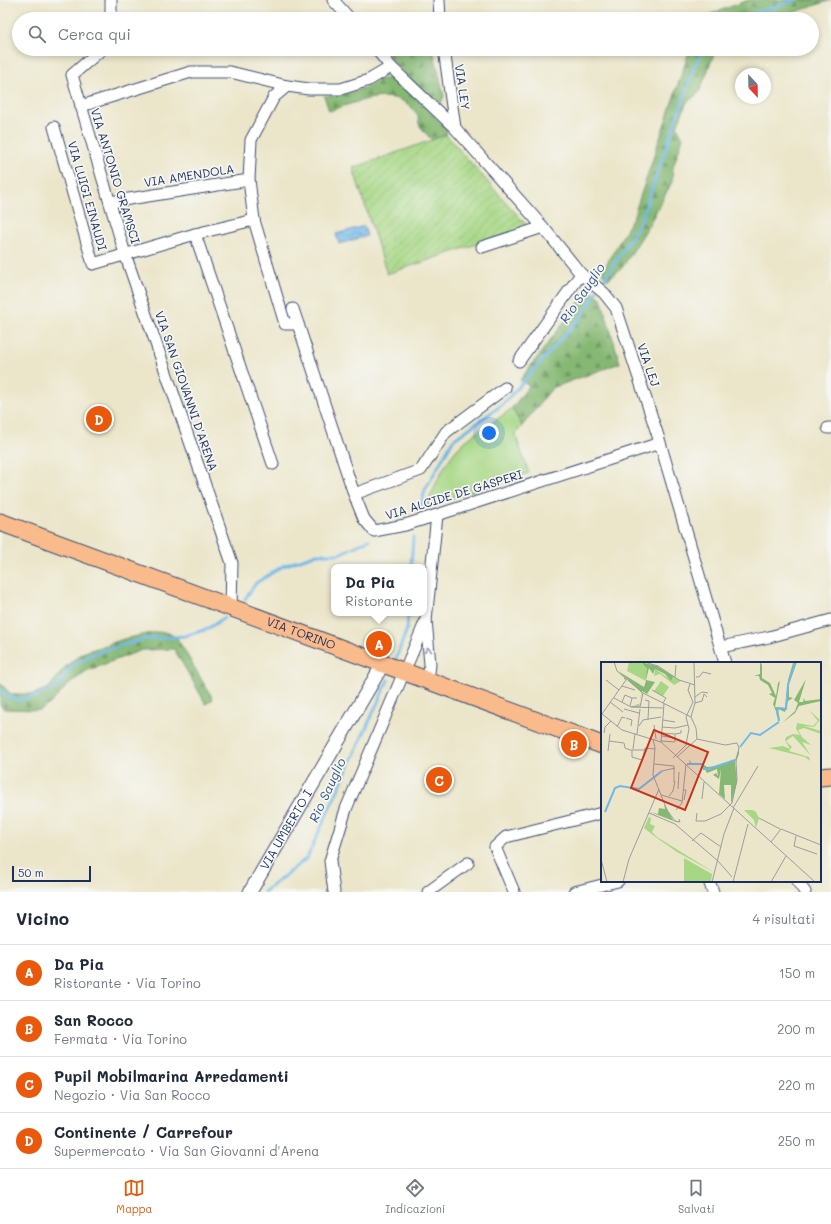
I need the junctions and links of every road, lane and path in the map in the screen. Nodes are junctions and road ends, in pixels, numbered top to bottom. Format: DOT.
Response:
graph roads {
  1 [pos="111,0"];
  2 [pos="333,0"];
  3 [pos="439,0"];
  4 [pos="111,12"];
  5 [pos="344,12"];
  6 [pos="440,12"];
  7 [pos="94,56"];
  8 [pos="382,56"];
  9 [pos="445,56"];
  10 [pos="391,67"];
  11 [pos="287,86"];
  12 [pos="81,106"];
  13 [pos="54,127"];
  14 [pos="455,128"];
  15 [pos="249,180"];
  16 [pos="110,202"];
  17 [pos="254,220"];
  18 [pos="543,227"];
  19 [pos="195,234"];
  20 [pos="482,248"];
  21 [pos="125,254"];
  22 [pos="581,274"];
  23 [pos="293,309"];
  24 [pos="298,324"];
  25 [pos="519,361"];
  26 [pos="506,388"];
  27 [pos="660,443"];
  28 [pos="273,464"];
  29 [pos="354,494"];
  30 [pos="438,515"];
  31 [pos="0,522"];
  32 [pos="231,607"];
  33 [pos="427,611"];
  34 [pos="426,616"];
  35 [pos="426,620"];
  36 [pos="831,620"];
  37 [pos="720,647"];
  38 [pos="724,662"];
  39 [pos="383,664"];
  40 [pos="403,672"];
  41 [pos="428,681"];
  42 [pos="601,745"];
  43 [pos="831,776"];
  44 [pos="821,777"];
  45 [pos="601,813"];
  46 [pos="468,863"];
  47 [pos="614,882"];
  48 [pos="709,882"];
  49 [pos="798,882"];
  50 [pos="250,892"];
  51 [pos="334,892"];
  52 [pos="428,892"];
  53 [pos="514,892"];
  54 [pos="574,892"];
  55 [pos="713,892"];
  56 [pos="805,892"];
  1 -- 4 [label="street"];
  2 -- 5 [label="street"];
  3 -- 6 [label="street"];
  7 -- 12 [label="street, VIA ANTONIO GRAMSCI"];
  8 -- 10 [label="street, VIA LEJ"];
  9 -- 14 [label="street, VIA LEY"];
  10 -- 11 [label="street"];
  10 -- 14 [label="street, VIA LEJ"];
  11 -- 12 [label="street, VIA ANTONIO GRAMSCI"];
  11 -- 15 [label="street"];
  12 -- 16 [label="street, VIA ANTONIO GRAMSCI"];
  13 -- 21 [label="street, VIA LUIGI EINAUDI"];
  14 -- 18 [label="street, VIA LEJ"];
  15 -- 16 [label="street, VIA AMENDOLA"];
  15 -- 17 [label="street"];
  16 -- 21 [label="street, VIA ANTONIO GRAMSCI"];
  17 -- 19 [label="street"];
  17 -- 24 [label="street"];
  18 -- 20 [label="street"];
  18 -- 22 [label="street, VIA LEJ"];
  19 -- 21 [label="street"];
  19 -- 28 [label="street"];
  21 -- 32 [label="street, VIA SAN GIOVANNI D'ARENA"];
  22 -- 25 [label="street"];
  22 -- 27 [label="street, VIA LEJ"];
  23 -- 24 [label="street, VIA ALCIDE DE GASPERI"];
  24 -- 29 [label="street, VIA ALCIDE DE GASPERI"];
  26 -- 29 [label="street"];
  27 -- 30 [label="street, VIA ALCIDE DE GASPERI"];
  27 -- 37 [label="street, VIA LEJ"];
  29 -- 30 [label="street, VIA ALCIDE DE GASPERI"];
  30 -- 33 [label="street"];
  31 -- 32 [label="main road, VIA TORINO"];
  32 -- 39 [label="main road, VIA TORINO"];
  34 -- 35 [label="street"];
  35 -- 40 [label="street"];
  41 -- 35 [label="street, one-way"];
  36 -- 37 [label="street"];
  37 -- 38 [label="street, VIA LEJ"];
  39 -- 40 [label="main road, VIA TORINO"];
  39 -- 50 [label="street, VIA UMBERTO I"];
  40 -- 41 [label="main road, VIA TORINO"];
  40 -- 51 [label="street"];
  41 -- 42 [label="main road, VIA TORINO"];
  43 -- 44 [label="main road"];
  45 -- 53 [label="street"];
  46 -- 52 [label="street"];
  47 -- 54 [label="street"];
  48 -- 55 [label="street"];
  49 -- 56 [label="street"];
}
